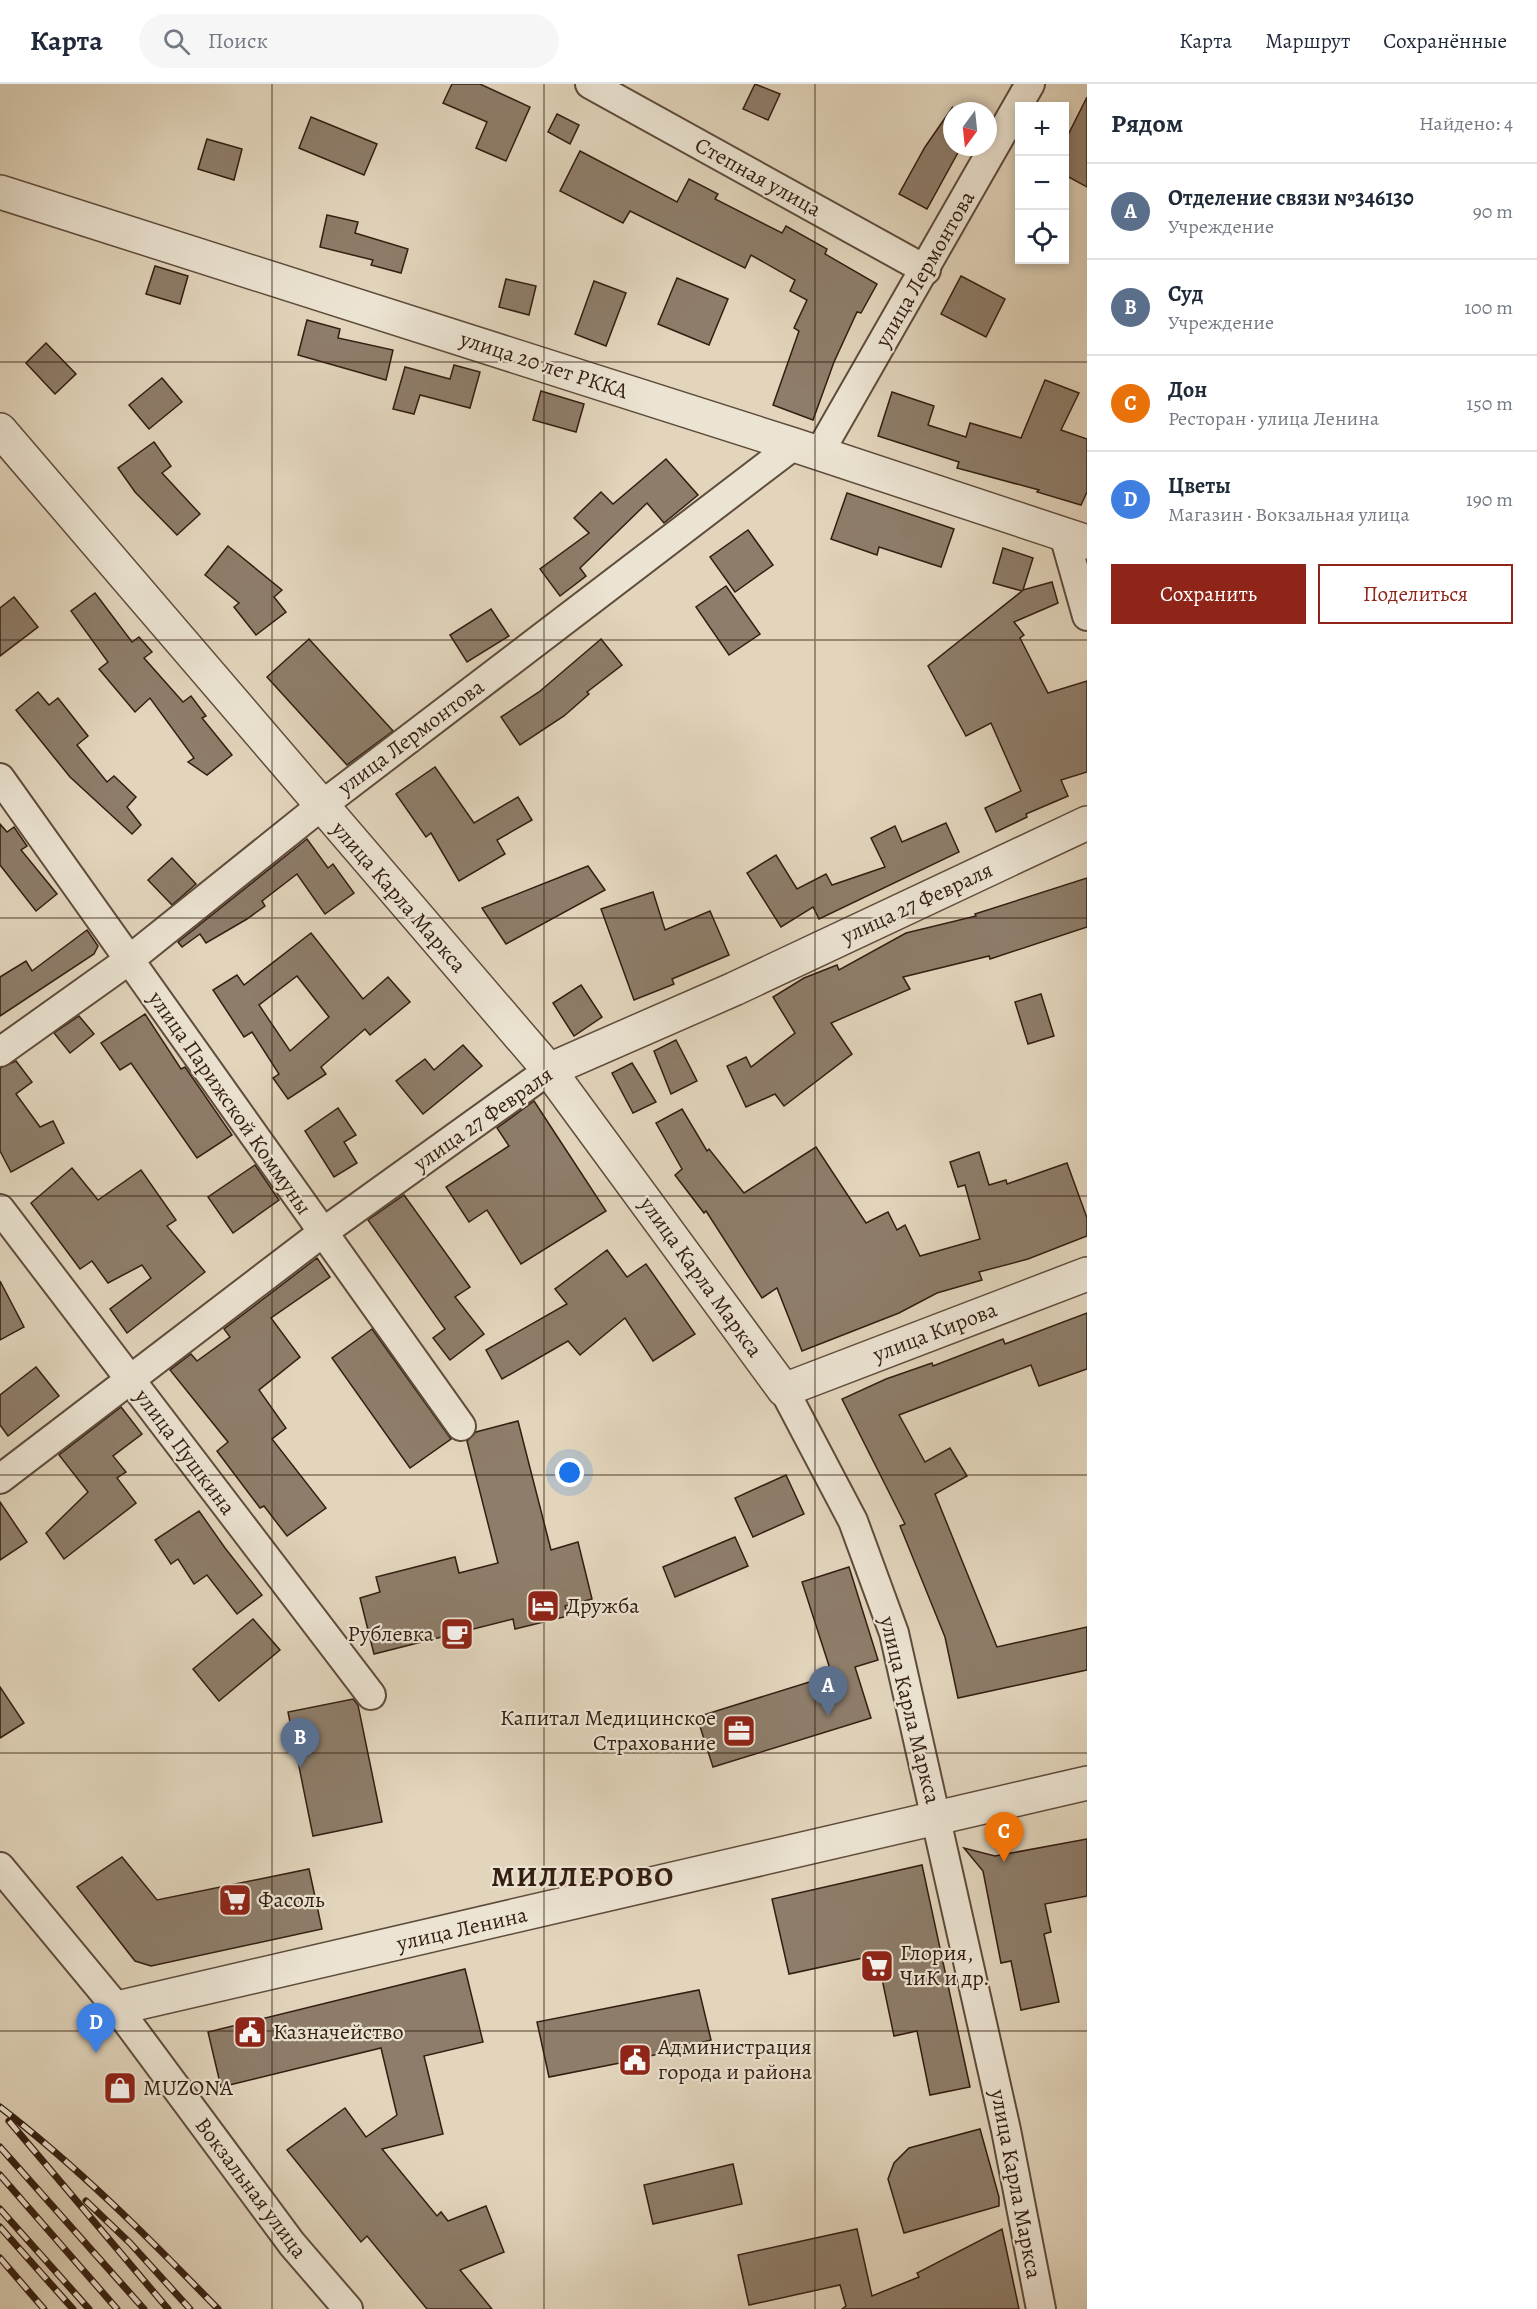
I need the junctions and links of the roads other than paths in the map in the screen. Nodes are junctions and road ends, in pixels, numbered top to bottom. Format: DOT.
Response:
graph roads {
  1 [pos="590,84"];
  2 [pos="1030,84"];
  3 [pos="0,192"];
  4 [pos="926,270"];
  5 [pos="0,430"];
  6 [pos="807,449"];
  7 [pos="1076,539"];
  8 [pos="1087,616"];
  9 [pos="0,778"];
  10 [pos="321,806"];
  11 [pos="1087,823"];
  12 [pos="129,960"];
  13 [pos="0,1052"];
  14 [pos="549,1070"];
  15 [pos="0,1209"];
  16 [pos="322,1233"];
  17 [pos="1087,1274"];
  18 [pos="130,1380"];
  19 [pos="784,1390"];
  20 [pos="461,1426"];
  21 [pos="0,1479"];
  22 [pos="371,1695"];
  23 [pos="1087,1782"];
  24 [pos="936,1819"];
  25 [pos="0,1867"];
  26 [pos="117,2008"];
  27 [pos="348,2309"];
  28 [pos="1041,2309"];
  1 -- 4 [label="street, Степная улица"];
  2 -- 4 [label="street, улица Лермонтова"];
  3 -- 6 [label="street, улица 20 лет РККА"];
  4 -- 6 [label="street, улица Лермонтова"];
  5 -- 10 [label="street, улица Карла Маркса"];
  6 -- 7 [label="street, улица 20 лет РККА"];
  6 -- 10 [label="street, улица Лермонтова"];
  7 -- 8 [label="street"];
  9 -- 12 [label="street, улица Парижской Коммуны"];
  10 -- 12 [label="street, улица Лермонтова"];
  10 -- 14 [label="street, улица Карла Маркса"];
  11 -- 14 [label="street, улица 27 Февраля"];
  12 -- 13 [label="street, улица Лермонтова"];
  12 -- 16 [label="street, улица Парижской Коммуны"];
  14 -- 16 [label="street, улица 27 Февраля"];
  14 -- 19 [label="street, улица Карла Маркса"];
  15 -- 18 [label="street, улица Пушкина"];
  16 -- 18 [label="street, улица 27 Февраля"];
  16 -- 20 [label="street, улица Парижской Коммуны"];
  17 -- 19 [label="street, улица Кирова"];
  18 -- 21 [label="street, улица 27 Февраля"];
  18 -- 22 [label="street, улица Пушкина"];
  19 -- 24 [label="street, улица Карла Маркса"];
  23 -- 24 [label="street, улица Ленина"];
  24 -- 26 [label="street, улица Ленина"];
  24 -- 28 [label="street, улица Карла Маркса"];
  25 -- 26 [label="street, Вокзальная улица"];
  26 -- 27 [label="street, Вокзальная улица"];
}
